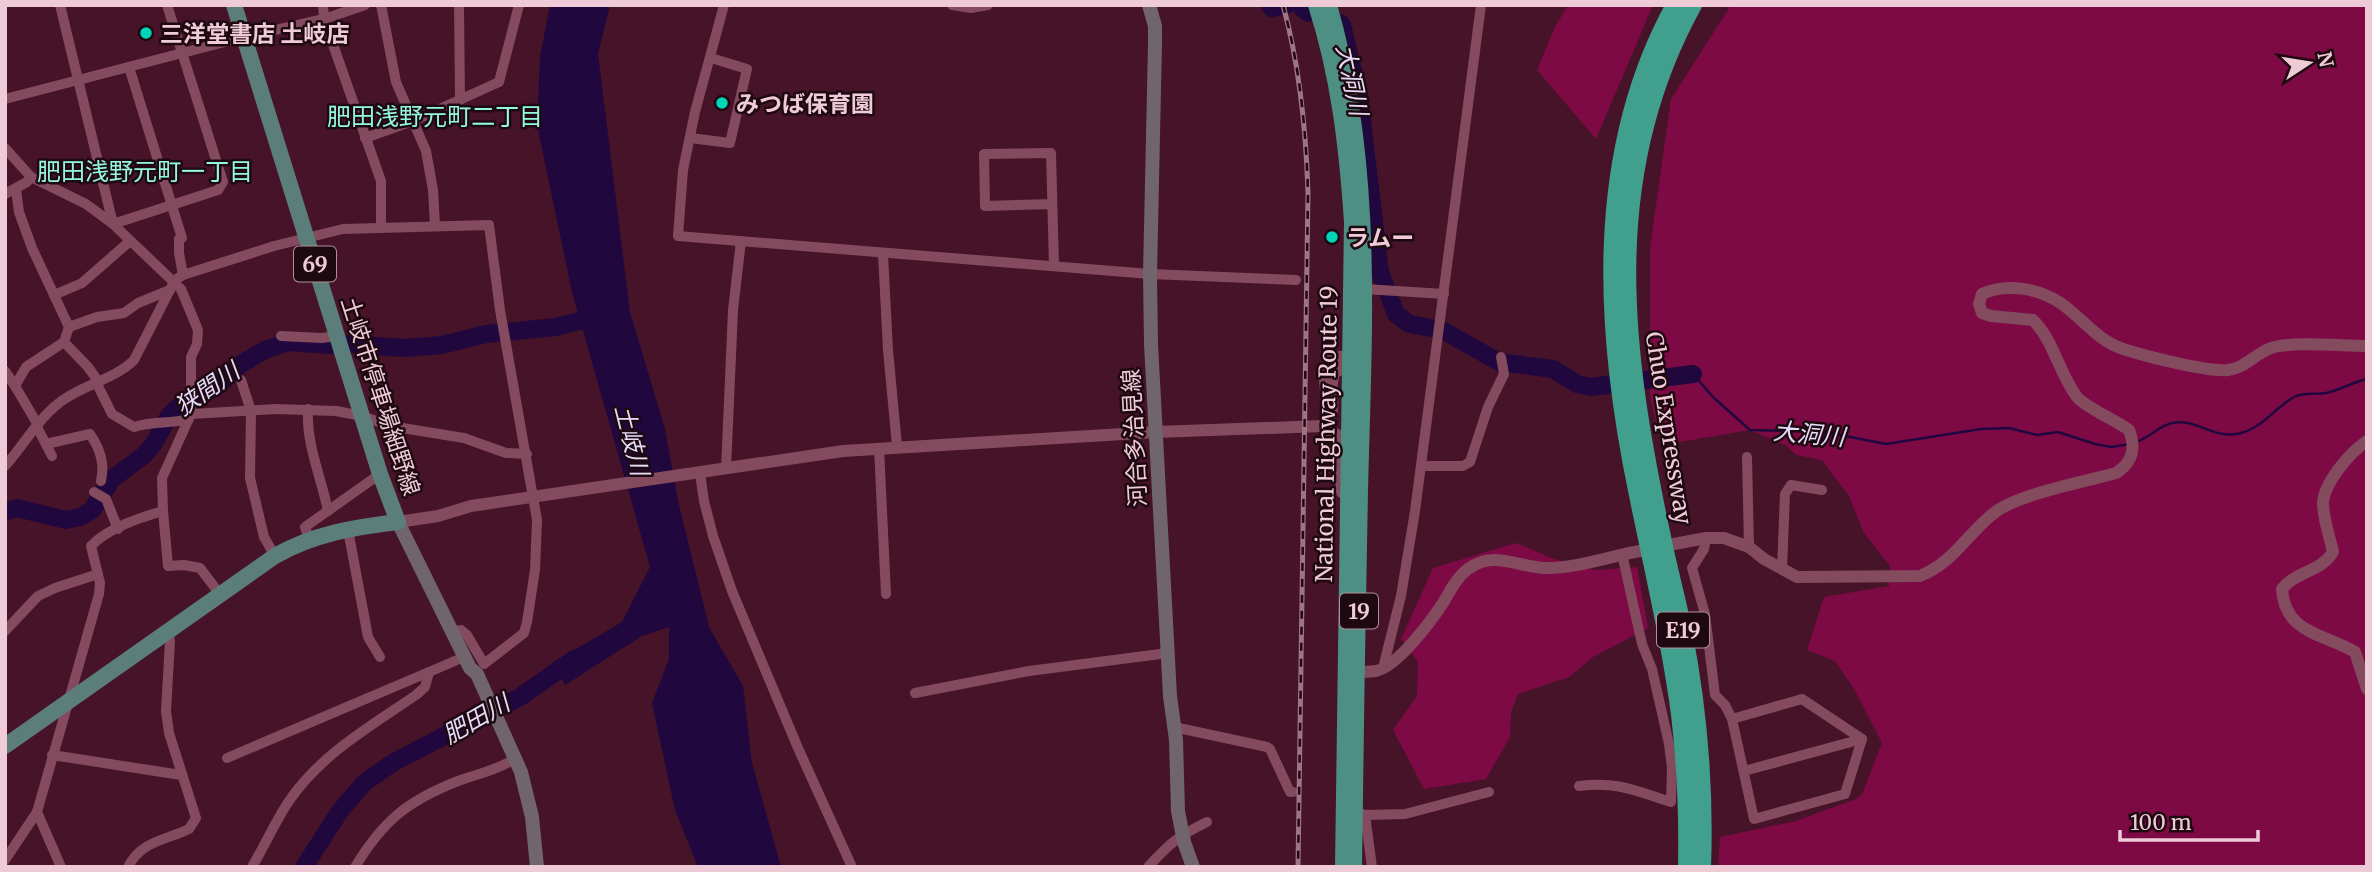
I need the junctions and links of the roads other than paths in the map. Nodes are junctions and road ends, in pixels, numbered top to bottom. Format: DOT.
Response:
graph roads {
  1 [pos="60,5"];
  2 [pos="167,5"];
  3 [pos="234,5"];
  4 [pos="323,5"];
  5 [pos="365,5"];
  6 [pos="381,5"];
  7 [pos="460,5"];
  8 [pos="519,5"];
  9 [pos="724,5"];
  10 [pos="952,5"];
  11 [pos="988,5"];
  12 [pos="1149,5"];
  13 [pos="1316,5"];
  14 [pos="1329,5"];
  15 [pos="1481,5"];
  16 [pos="1675,5"];
  17 [pos="1693,5"];
  18 [pos="324,19"];
  19 [pos="244,37"];
  20 [pos="182,53"];
  21 [pos="711,58"];
  22 [pos="129,67"];
  23 [pos="79,80"];
  24 [pos="5,99"];
  25 [pos="460,100"];
  26 [pos="412,121"];
  27 [pos="365,138"];
  28 [pos="690,138"];
  29 [pos="5,148"];
  30 [pos="31,177"];
  31 [pos="16,189"];
  32 [pos="5,194"];
  33 [pos="1052,204"];
  34 [pos="170,205"];
  35 [pos="113,224"];
  36 [pos="435,225"];
  37 [pos="381,226"];
  38 [pos="306,237"];
  39 [pos="130,241"];
  40 [pos="741,242"];
  41 [pos="883,254"];
  42 [pos="1054,266"];
  43 [pos="1150,274"];
  44 [pos="1296,280"];
  45 [pos="176,282"];
  46 [pos="1619,286"];
  47 [pos="1372,289"];
  48 [pos="1444,294"];
  49 [pos="54,295"];
  50 [pos="69,327"];
  51 [pos="281,336"];
  52 [pos="337,336"];
  53 [pos="64,342"];
  54 [pos="2367,346"];
  55 [pos="1354,359"];
  56 [pos="1502,362"];
  57 [pos="5,371"];
  58 [pos="241,380"];
  59 [pos="97,381"];
  60 [pos="15,386"];
  61 [pos="1628,396"];
  62 [pos="307,409"];
  63 [pos="190,410"];
  64 [pos="251,411"];
  65 [pos="362,416"];
  66 [pos="37,426"];
  67 [pos="1305,426"];
  68 [pos="1322,426"];
  69 [pos="1156,432"];
  70 [pos="2367,442"];
  71 [pos="46,444"];
  72 [pos="897,446"];
  73 [pos="879,448"];
  74 [pos="527,454"];
  75 [pos="52,456"];
  76 [pos="1747,457"];
  77 [pos="5,466"];
  78 [pos="1422,466"];
  79 [pos="726,469"];
  80 [pos="380,474"];
  81 [pos="694,474"];
  82 [pos="101,481"];
  83 [pos="1822,489"];
  84 [pos="94,492"];
  85 [pos="534,498"];
  86 [pos="163,510"];
  87 [pos="328,511"];
  88 [pos="1347,520"];
  89 [pos="398,522"];
  90 [pos="118,529"];
  91 [pos="348,530"];
  92 [pos="1706,538"];
  93 [pos="309,539"];
  94 [pos="1674,544"];
  95 [pos="1749,547"];
  96 [pos="1640,551"];
  97 [pos="1622,554"];
  98 [pos="275,556"];
  99 [pos="1782,569"];
  100 [pos="98,574"];
  101 [pos="219,593"];
  102 [pos="886,594"];
  103 [pos="168,630"];
  104 [pos="5,631"];
  105 [pos="453,632"];
  106 [pos="1168,653"];
  107 [pos="380,657"];
  108 [pos="1383,668"];
  109 [pos="470,669"];
  110 [pos="429,672"];
  111 [pos="1352,672"];
  112 [pos="2367,690"];
  113 [pos="915,692"];
  114 [pos="66,703"];
  115 [pos="1732,719"];
  116 [pos="1174,727"];
  117 [pos="1863,739"];
  118 [pos="5,746"];
  119 [pos="52,755"];
  120 [pos="509,756"];
  121 [pos="227,758"];
  122 [pos="1744,771"];
  123 [pos="181,775"];
  124 [pos="1579,786"];
  125 [pos="1293,792"];
  126 [pos="1489,792"];
  127 [pos="37,812"];
  128 [pos="1355,813"];
  129 [pos="1208,822"];
  130 [pos="1183,834"];
  131 [pos="5,860"];
  132 [pos="61,867"];
  133 [pos="128,867"];
  134 [pos="252,867"];
  135 [pos="355,867"];
  136 [pos="537,867"];
  137 [pos="852,867"];
  138 [pos="1147,867"];
  139 [pos="1193,867"];
  140 [pos="1343,867"];
  141 [pos="1354,867"];
  142 [pos="1372,867"];
  143 [pos="1686,867"];
  144 [pos="1702,867"];
  1 -- 23 [label="street"];
  2 -- 20 [label="street"];
  3 -- 19 [label="main road, 土岐市停車場細野線 / 69"];
  4 -- 18 [label="street"];
  5 -- 18 [label="street"];
  6 -- 26 [label="street"];
  7 -- 25 [label="street"];
  8 -- 25 [label="street"];
  9 -- 21 [label="street"];
  10 -- 11 [label="street"];
  12 -- 43 [label="main road, 河合多治見線"];
  13 -- 55 [label="highway, National Highway Route 19 / 19"];
  14 -- 47 [label="highway, National Highway Route 19 / 19"];
  15 -- 48 [label="street"];
  16 -- 46 [label="highway, Chuo Expressway / E19"];
  17 -- 46 [label="highway, Chuo Expressway / E19"];
  18 -- 19 [label="street"];
  18 -- 27 [label="street"];
  19 -- 20 [label="street"];
  19 -- 38 [label="main road, 土岐市停車場細野線 / 69"];
  20 -- 22 [label="street"];
  20 -- 34 [label="street"];
  21 -- 28 [label="street"];
  21 -- 28 [label="street"];
  22 -- 23 [label="street"];
  22 -- 34 [label="street"];
  23 -- 24 [label="street"];
  23 -- 35 [label="street"];
  25 -- 26 [label="street"];
  26 -- 27 [label="street"];
  26 -- 36 [label="street"];
  27 -- 37 [label="street"];
  28 -- 40 [label="street"];
  29 -- 30 [label="street"];
  30 -- 31 [label="street"];
  30 -- 35 [label="street"];
  31 -- 32 [label="street"];
  31 -- 49 [label="street"];
  33 -- 33 [label="street"];
  33 -- 42 [label="street"];
  34 -- 35 [label="street"];
  34 -- 45 [label="street"];
  35 -- 39 [label="street"];
  36 -- 37 [label="street"];
  36 -- 74 [label="street"];
  37 -- 38 [label="street"];
  38 -- 45 [label="street"];
  38 -- 52 [label="main road, 土岐市停車場細野線 / 69"];
  39 -- 45 [label="street"];
  39 -- 49 [label="street"];
  40 -- 41 [label="street"];
  40 -- 79 [label="street"];
  41 -- 42 [label="street"];
  41 -- 72 [label="street"];
  42 -- 43 [label="street"];
  43 -- 44 [label="street"];
  43 -- 69 [label="main road, 河合多治見線"];
  45 -- 50 [label="street"];
  45 -- 59 [label="street"];
  45 -- 63 [label="street"];
  46 -- 61 [label="highway, Chuo Expressway / E19"];
  47 -- 48 [label="street"];
  47 -- 55 [label="highway, National Highway Route 19 / 19"];
  48 -- 78 [label="street"];
  49 -- 50 [label="street"];
  50 -- 53 [label="street"];
  51 -- 52 [label="street"];
  52 -- 65 [label="main road, 土岐市停車場細野線 / 69"];
  53 -- 59 [label="street"];
  53 -- 60 [label="street"];
  54 -- 99 [label="street"];
  55 -- 67 [label="street"];
  55 -- 68 [label="street"];
  55 -- 88 [label="highway, National Highway Route 19 / 19"];
  55 -- 111 [label="highway, National Highway Route 19 / 19"];
  56 -- 78 [label="street"];
  57 -- 60 [label="street"];
  58 -- 64 [label="street"];
  59 -- 63 [label="street"];
  59 -- 66 [label="street"];
  60 -- 66 [label="street"];
  61 -- 143 [label="highway, Chuo Expressway / E19"];
  61 -- 144 [label="highway, Chuo Expressway / E19"];
  62 -- 64 [label="street"];
  62 -- 65 [label="street"];
  62 -- 87 [label="street"];
  63 -- 64 [label="street"];
  63 -- 86 [label="street"];
  64 -- 98 [label="street"];
  65 -- 74 [label="street"];
  65 -- 80 [label="main road, 土岐市停車場細野線 / 69"];
  66 -- 71 [label="street"];
  66 -- 77 [label="street"];
  67 -- 68 [label="street"];
  67 -- 69 [label="street"];
  68 -- 88 [label="street"];
  69 -- 72 [label="street"];
  69 -- 106 [label="main road, 河合多治見線"];
  70 -- 112 [label="street"];
  71 -- 75 [label="street"];
  71 -- 82 [label="street"];
  72 -- 73 [label="street"];
  73 -- 79 [label="street"];
  73 -- 102 [label="street"];
  74 -- 85 [label="street"];
  76 -- 95 [label="street"];
  78 -- 108 [label="street"];
  79 -- 81 [label="street"];
  80 -- 87 [label="street"];
  80 -- 89 [label="main road, 土岐市停車場細野線 / 69"];
  81 -- 85 [label="street"];
  81 -- 137 [label="street"];
  83 -- 99 [label="street"];
  84 -- 90 [label="street"];
  85 -- 89 [label="street"];
  85 -- 105 [label="street"];
  86 -- 90 [label="street"];
  86 -- 101 [label="street"];
  87 -- 93 [label="street"];
  88 -- 111 [label="highway, National Highway Route 19 / 19"];
  89 -- 91 [label="main road, 土岐市停車場細野線"];
  89 -- 105 [label="main road"];
  90 -- 100 [label="street"];
  91 -- 93 [label="main road, 土岐市停車場細野線"];
  91 -- 107 [label="street"];
  92 -- 94 [label="street"];
  92 -- 95 [label="street"];
  92 -- 115 [label="street"];
  93 -- 98 [label="main road, 土岐市停車場細野線"];
  95 -- 99 [label="street"];
  96 -- 97 [label="street"];
  97 -- 108 [label="street"];
  97 -- 124 [label="street"];
  98 -- 101 [label="main road, 土岐市停車場細野線"];
  100 -- 104 [label="street"];
  100 -- 114 [label="street"];
  101 -- 103 [label="main road, 土岐市停車場細野線"];
  103 -- 114 [label="main road, 土岐市停車場細野線"];
  103 -- 123 [label="street"];
  105 -- 109 [label="main road"];
  106 -- 113 [label="street"];
  106 -- 116 [label="main road, 河合多治見線"];
  108 -- 111 [label="street"];
  109 -- 110 [label="street"];
  109 -- 120 [label="main road"];
  110 -- 121 [label="street"];
  110 -- 134 [label="street"];
  111 -- 128 [label="highway, National Highway Route 19 / 19"];
  114 -- 118 [label="main road, 土岐市停車場細野線"];
  114 -- 119 [label="street"];
  115 -- 117 [label="street"];
  115 -- 122 [label="street"];
  116 -- 125 [label="street"];
  116 -- 130 [label="main road, 河合多治見線"];
  117 -- 122 [label="street"];
  117 -- 122 [label="street"];
  119 -- 123 [label="street"];
  119 -- 127 [label="street"];
  120 -- 135 [label="street"];
  120 -- 136 [label="main road"];
  123 -- 133 [label="street"];
  126 -- 128 [label="street"];
  127 -- 131 [label="street"];
  127 -- 132 [label="street"];
  128 -- 140 [label="highway, National Highway Route 19 / 19"];
  128 -- 141 [label="highway, National Highway Route 19 / 19"];
  128 -- 142 [label="street"];
  129 -- 130 [label="street"];
  130 -- 138 [label="street"];
  130 -- 139 [label="main road, 河合多治見線"];
}
